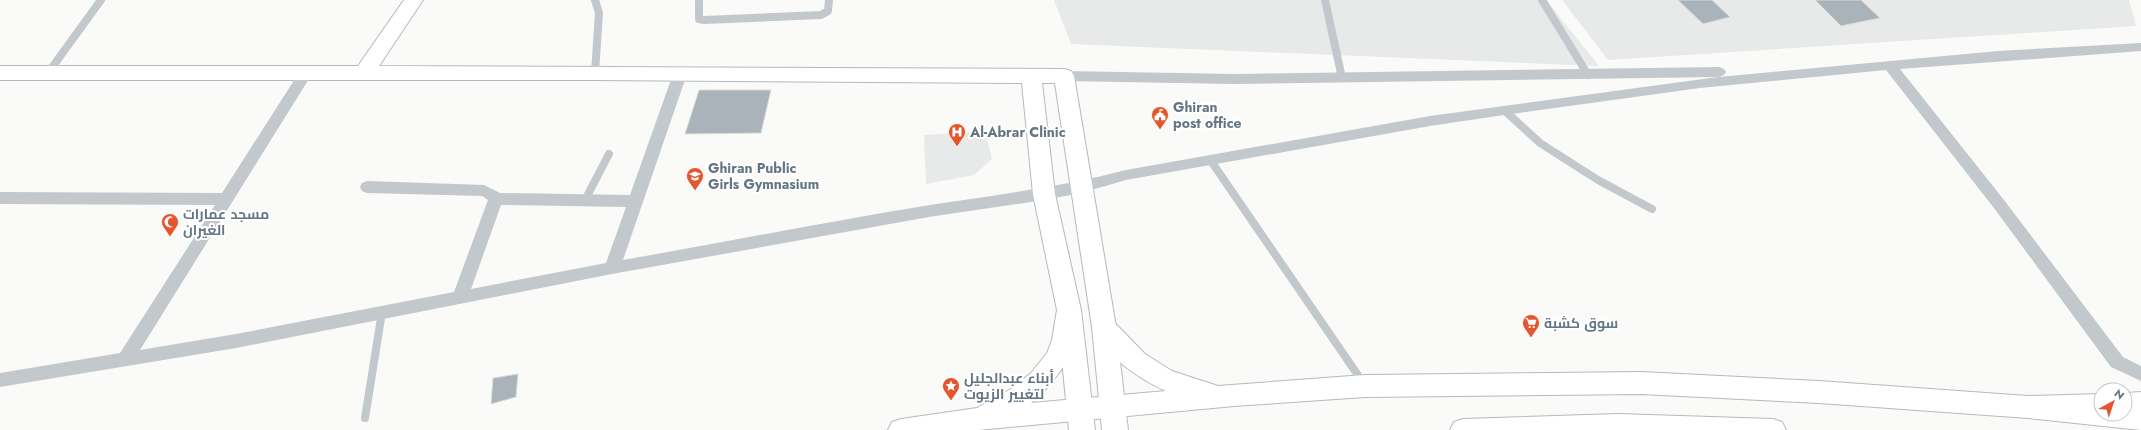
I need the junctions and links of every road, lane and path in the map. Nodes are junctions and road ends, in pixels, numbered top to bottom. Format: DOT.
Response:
graph roads {
  1 [pos="101,0"];
  2 [pos="414,0"];
  3 [pos="595,0"];
  4 [pos="699,0"];
  5 [pos="829,0"];
  6 [pos="1325,0"];
  7 [pos="1542,0"];
  8 [pos="2141,44"];
  9 [pos="2141,48"];
  10 [pos="2120,49"];
  11 [pos="1890,66"];
  12 [pos="1845,70"];
  13 [pos="0,73"];
  14 [pos="48,73"];
  15 [pos="364,73"];
  16 [pos="595,73"];
  17 [pos="305,74"];
  18 [pos="680,74"];
  19 [pos="1588,75"];
  20 [pos="1064,76"];
  21 [pos="1031,77"];
  22 [pos="1342,78"];
  23 [pos="1504,110"];
  24 [pos="609,154"];
  25 [pos="1211,161"];
  26 [pos="367,187"];
  27 [pos="1081,187"];
  28 [pos="1044,194"];
  29 [pos="0,198"];
  30 [pos="226,199"];
  31 [pos="496,199"];
  32 [pos="585,200"];
  33 [pos="635,201"];
  34 [pos="1652,209"];
  35 [pos="612,268"];
  36 [pos="460,297"];
  37 [pos="1069,310"];
  38 [pos="382,312"];
  39 [pos="1104,327"];
  40 [pos="126,358"];
  41 [pos="2141,374"];
  42 [pos="0,380"];
  43 [pos="1365,386"];
  44 [pos="1234,396"];
  45 [pos="2093,405"];
  46 [pos="2028,407"];
  47 [pos="365,418"];
  48 [pos="1114,418"];
  49 [pos="2141,419"];
  50 [pos="967,420"];
  51 [pos="1081,420"];
  52 [pos="1686,428"];
  53 [pos="901,430"];
  54 [pos="1462,430"];
  55 [pos="1773,430"];
  1 -- 14 [label="lane"];
  2 -- 15 [label="main road"];
  3 -- 16 [label="lane"];
  4 -- 5 [label="lane"];
  6 -- 22 [label="lane"];
  7 -- 19 [label="lane"];
  8 -- 10 [label="street"];
  9 -- 10 [label="street"];
  10 -- 11 [label="street"];
  11 -- 12 [label="street"];
  11 -- 41 [label="street"];
  12 -- 19 [label="street"];
  12 -- 23 [label="street"];
  13 -- 14 [label="main road"];
  14 -- 17 [label="main road"];
  15 -- 16 [label="main road"];
  15 -- 17 [label="main road"];
  16 -- 18 [label="main road"];
  17 -- 30 [label="street"];
  18 -- 21 [label="main road"];
  18 -- 33 [label="street"];
  19 -- 22 [label="street"];
  20 -- 21 [label="main road"];
  20 -- 22 [label="street"];
  20 -- 27 [label="main road"];
  21 -- 28 [label="main road"];
  23 -- 25 [label="street"];
  23 -- 34 [label="lane"];
  24 -- 32 [label="lane"];
  25 -- 27 [label="street"];
  25 -- 43 [label="lane"];
  26 -- 31 [label="street"];
  27 -- 28 [label="street"];
  27 -- 39 [label="main road"];
  28 -- 35 [label="street"];
  28 -- 37 [label="main road"];
  29 -- 30 [label="street"];
  30 -- 40 [label="street"];
  31 -- 32 [label="street"];
  31 -- 36 [label="street"];
  32 -- 33 [label="street"];
  33 -- 35 [label="street"];
  35 -- 36 [label="street"];
  36 -- 38 [label="street"];
  37 -- 50 [label="main road"];
  37 -- 51 [label="main road"];
  38 -- 40 [label="street"];
  38 -- 47 [label="lane"];
  39 -- 44 [label="main road"];
  39 -- 48 [label="main road"];
  40 -- 42 [label="street"];
  43 -- 44 [label="main road"];
  43 -- 46 [label="main road"];
  44 -- 48 [label="main road"];
  45 -- 46 [label="main road"];
  46 -- 49 [label="main road"];
  48 -- 51 [label="main road"];
  50 -- 51 [label="main road"];
  50 -- 53 [label="main road"];
  52 -- 54 [label="main road"];
  52 -- 55 [label="main road"];
}
